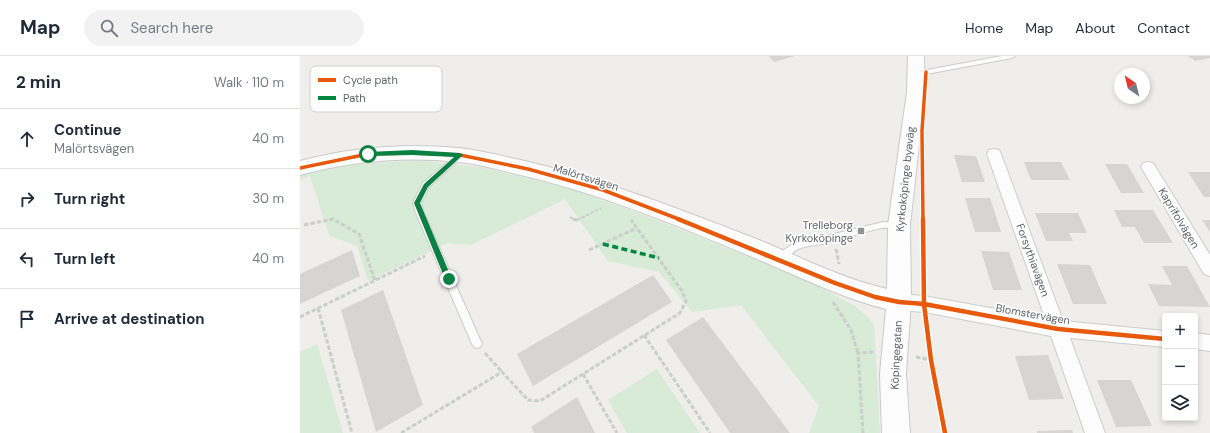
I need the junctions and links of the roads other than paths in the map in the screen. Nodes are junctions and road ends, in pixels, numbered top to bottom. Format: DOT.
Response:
graph roads {
  1 [pos="1012,56"];
  2 [pos="916,65"];
  3 [pos="994,154"];
  4 [pos="460,155"];
  5 [pos="1148,167"];
  6 [pos="300,168"];
  7 [pos="899,225"];
  8 [pos="781,259"];
  9 [pos="1210,269"];
  10 [pos="899,302"];
  11 [pos="1058,329"];
  12 [pos="1162,339"];
  13 [pos="1198,342"];
  14 [pos="1210,343"];
  15 [pos="477,344"];
  16 [pos="896,433"];
  17 [pos="1095,433"];
  1 -- 2 [label="lane"];
  2 -- 7 [label="street, Kyrkoköpinge byaväg"];
  3 -- 11 [label="street, Forsythiavägen"];
  4 -- 6 [label="street, Malörtsvägen"];
  4 -- 8 [label="street, Malörtsvägen"];
  4 -- 15 [label="lane"];
  5 -- 9 [label="street, Kaprifolvägen"];
  7 -- 8 [label="lane"];
  7 -- 10 [label="street, Kyrkoköpinge byaväg"];
  8 -- 10 [label="street, Malörtsvägen"];
  10 -- 11 [label="street, Blomstervägen"];
  10 -- 16 [label="street, Köpingegatan"];
  11 -- 12 [label="street, Blomstervägen"];
  11 -- 17 [label="street, Forsythiavägen"];
  13 -- 14 [label="street"];
}
